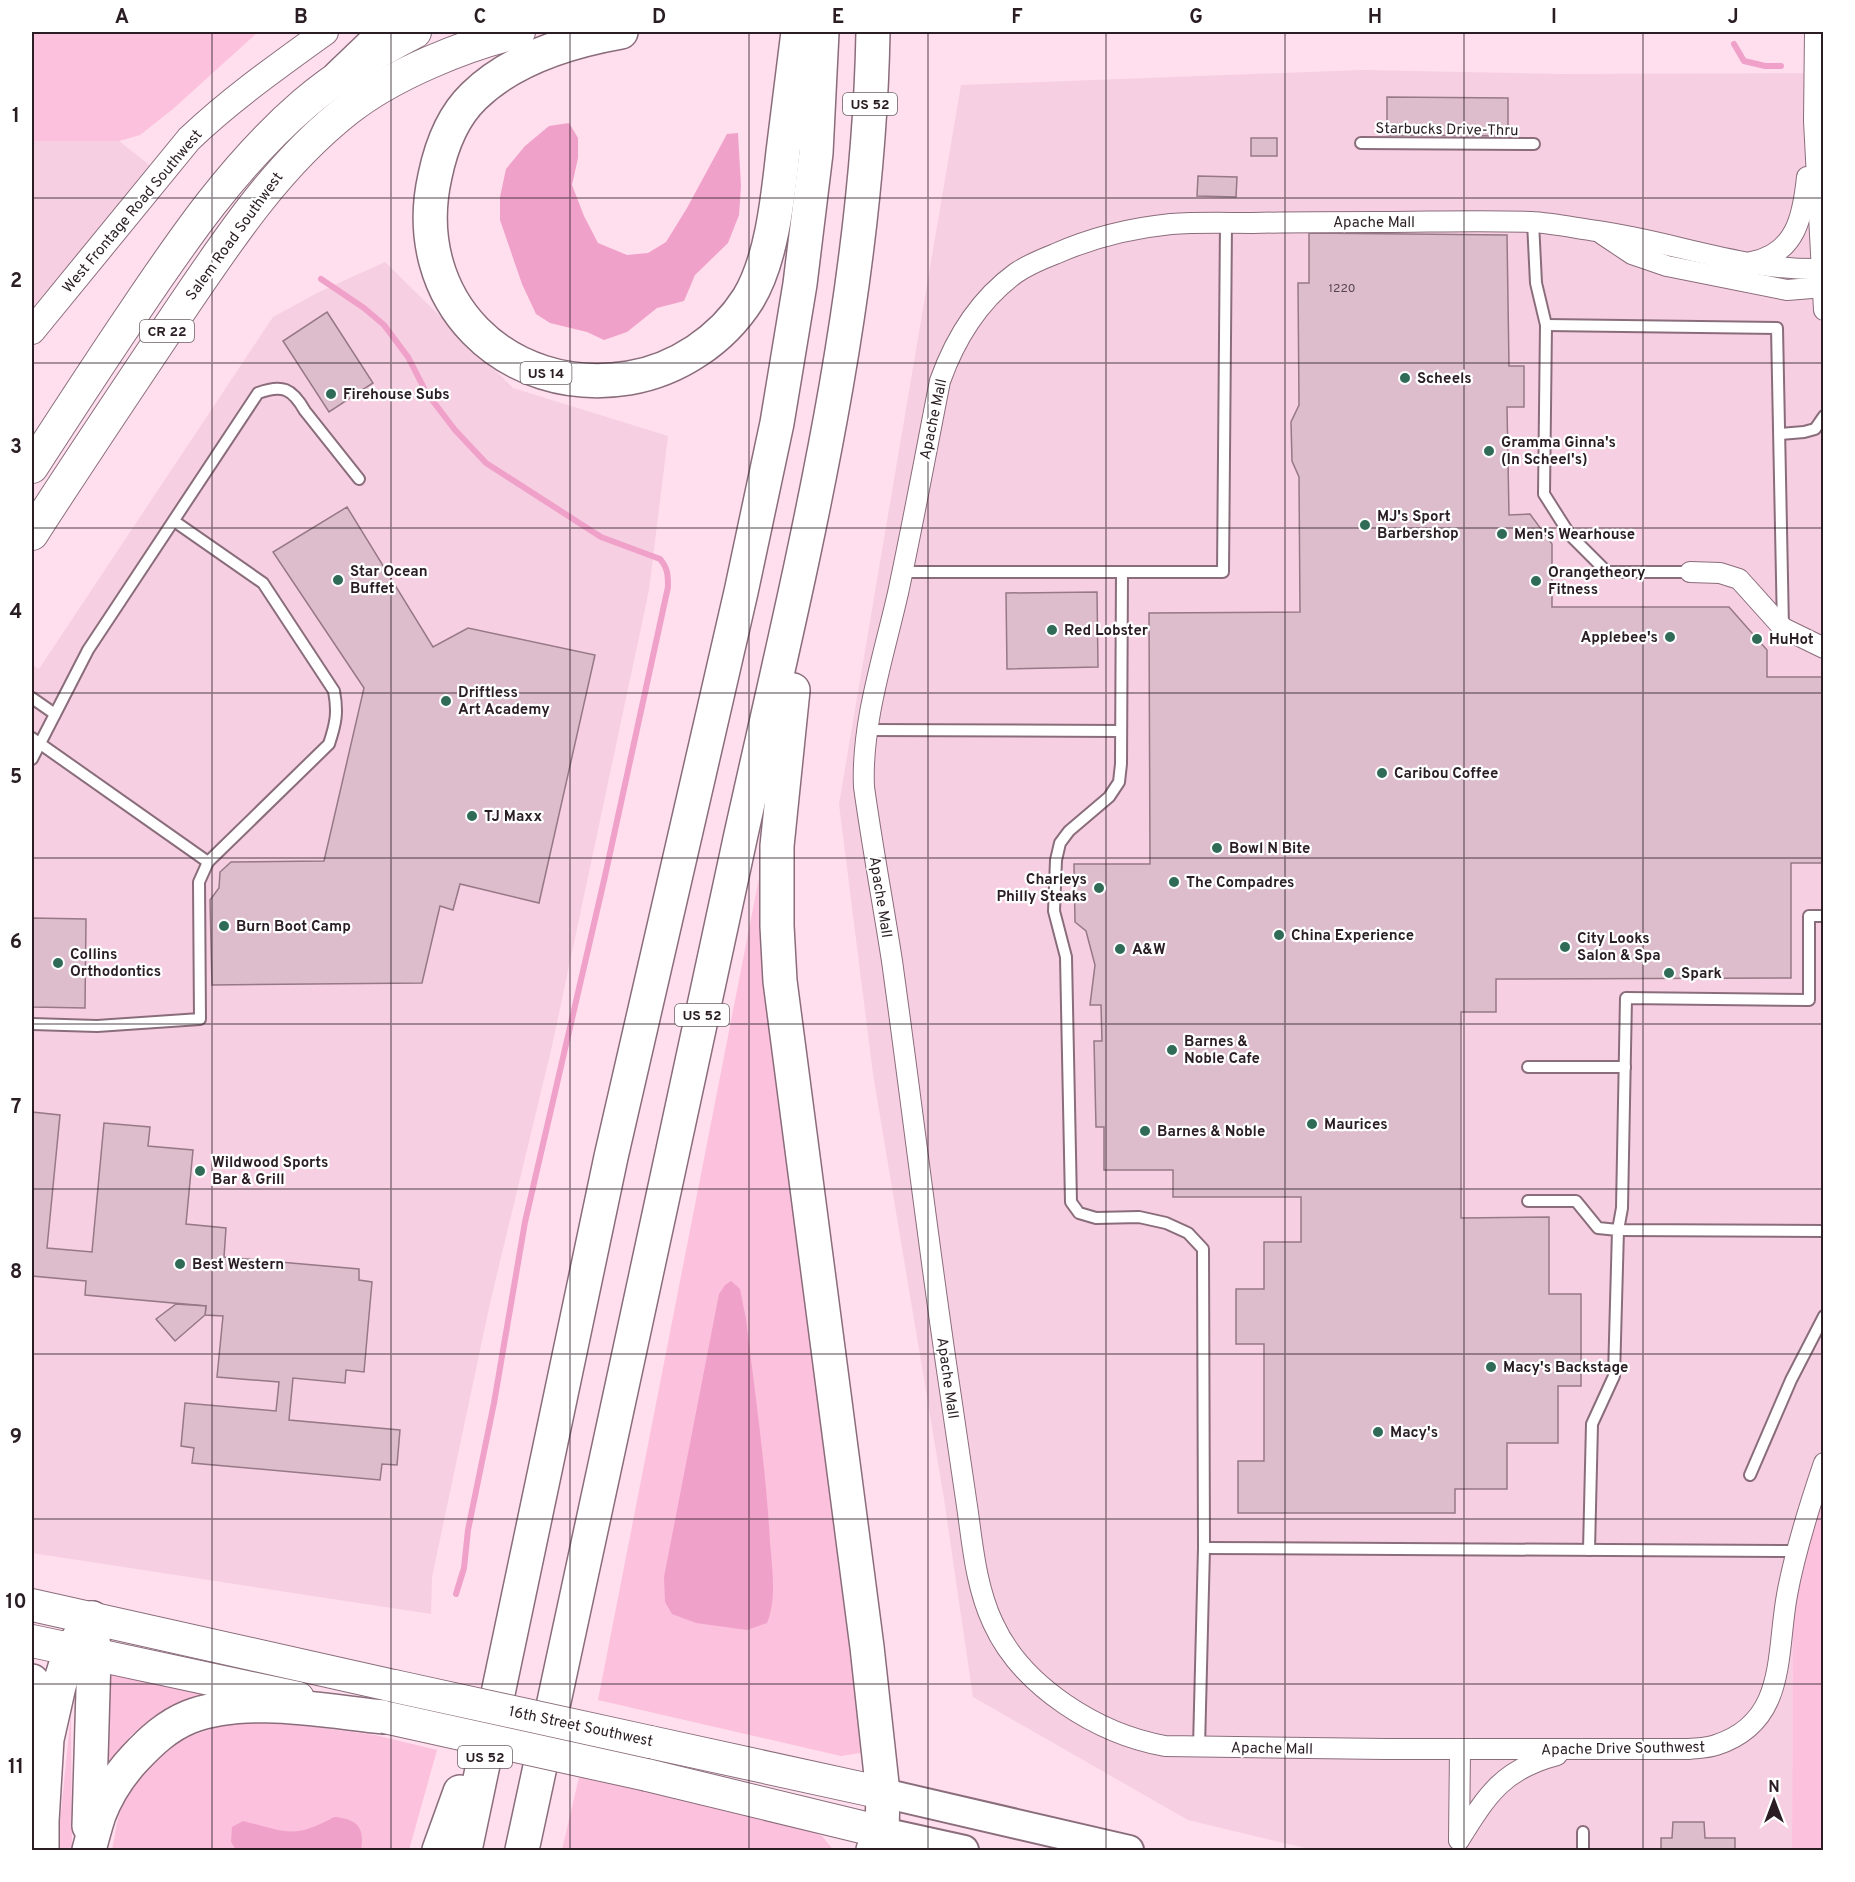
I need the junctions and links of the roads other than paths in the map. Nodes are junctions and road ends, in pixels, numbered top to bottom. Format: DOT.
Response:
graph roads {
  1 [pos="325,32"];
  2 [pos="386,32"];
  3 [pos="416,32"];
  4 [pos="519,32"];
  5 [pos="621,32"];
  6 [pos="798,32"];
  7 [pos="822,32"];
  8 [pos="873,32"];
  9 [pos="1815,32"];
  10 [pos="339,77"];
  11 [pos="1814,121"];
  12 [pos="1361,143"];
  13 [pos="1534,144"];
  14 [pos="1533,222"];
  15 [pos="1226,223"];
  16 [pos="1598,231"];
  17 [pos="1747,263"];
  18 [pos="1822,278"];
  19 [pos="1824,310"];
  20 [pos="1546,325"];
  21 [pos="32,331"];
  22 [pos="1824,416"];
  23 [pos="1779,434"];
  24 [pos="32,467"];
  25 [pos="359,479"];
  26 [pos="815,500"];
  27 [pos="174,521"];
  28 [pos="32,534"];
  29 [pos="902,572"];
  30 [pos="1122,572"];
  31 [pos="1690,572"];
  32 [pos="1783,628"];
  33 [pos="1824,648"];
  34 [pos="32,698"];
  35 [pos="55,714"];
  36 [pos="867,730"];
  37 [pos="1121,731"];
  38 [pos="35,741"];
  39 [pos="32,759"];
  40 [pos="208,862"];
  41 [pos="1824,916"];
  42 [pos="32,1024"];
  43 [pos="1528,1066"];
  44 [pos="1624,1067"];
  45 [pos="1528,1201"];
  46 [pos="1618,1230"];
  47 [pos="1824,1231"];
  48 [pos="1824,1316"];
  49 [pos="1824,1463"];
  50 [pos="1750,1475"];
  51 [pos="1204,1548"];
  52 [pos="1589,1550"];
  53 [pos="1797,1551"];
  54 [pos="32,1605"];
  55 [pos="92,1618"];
  56 [pos="32,1641"];
  57 [pos="82,1653"];
  58 [pos="505,1663"];
  59 [pos="32,1681"];
  60 [pos="384,1717"];
  61 [pos="47,1739"];
  62 [pos="1199,1747"];
  63 [pos="1460,1749"];
  64 [pos="1582,1749"];
  65 [pos="883,1793"];
  66 [pos="1583,1832"];
  67 [pos="877,1841"];
  68 [pos="1458,1845"];
  69 [pos="42,1851"];
  70 [pos="89,1851"];
  71 [pos="439,1851"];
  72 [pos="465,1851"];
  73 [pos="522,1851"];
  74 [pos="964,1851"];
  75 [pos="1129,1851"];
  76 [pos="1583,1851"];
  1 -- 21 [label="street, West Frontage Road Southwest"];
  2 -- 10 [label="highway"];
  3 -- 10 [label="main road"];
  4 -- 28 [label="main road, Salem Road Southwest / CR 22"];
  5 -- 6 [label="highway, US 14"];
  7 -- 58 [label="highway, US 52"];
  8 -- 26 [label="highway, US 52"];
  9 -- 11 [label="street"];
  10 -- 24 [label="main road, CR 22"];
  11 -- 17 [label="street"];
  11 -- 18 [label="street"];
  12 -- 13 [label="lane, Starbucks Drive-Thru"];
  14 -- 15 [label="street, Apache Mall"];
  14 -- 16 [label="street, Apache Mall"];
  14 -- 20 [label="lane"];
  15 -- 29 [label="street, Apache Mall"];
  15 -- 30 [label="lane"];
  16 -- 17 [label="street, Apache Mall"];
  16 -- 18 [label="street"];
  17 -- 18 [label="street, Apache Mall"];
  18 -- 19 [label="street"];
  20 -- 23 [label="lane"];
  20 -- 31 [label="lane"];
  22 -- 23 [label="lane"];
  23 -- 32 [label="lane"];
  25 -- 27 [label="lane"];
  26 -- 65 [label="highway"];
  26 -- 73 [label="highway, US 52"];
  27 -- 35 [label="lane"];
  27 -- 40 [label="lane"];
  29 -- 30 [label="lane"];
  29 -- 36 [label="street, Apache Mall"];
  30 -- 37 [label="lane"];
  31 -- 32 [label="street"];
  32 -- 33 [label="street"];
  34 -- 35 [label="lane"];
  35 -- 38 [label="lane"];
  36 -- 37 [label="lane"];
  36 -- 62 [label="street, Apache Mall"];
  37 -- 51 [label="lane"];
  38 -- 39 [label="lane"];
  38 -- 40 [label="lane"];
  40 -- 42 [label="lane"];
  41 -- 44 [label="lane"];
  43 -- 44 [label="lane"];
  44 -- 46 [label="lane"];
  45 -- 46 [label="lane"];
  46 -- 47 [label="lane"];
  46 -- 52 [label="lane"];
  48 -- 50 [label="lane"];
  49 -- 53 [label="street, Apache Drive Southwest"];
  51 -- 52 [label="lane"];
  51 -- 62 [label="lane"];
  52 -- 53 [label="lane"];
  53 -- 64 [label="street, Apache Drive Southwest"];
  54 -- 55 [label="main road, 16th Street Southwest"];
  55 -- 57 [label="highway"];
  55 -- 65 [label="main road, 16th Street Southwest, bridge"];
  56 -- 57 [label="main road"];
  57 -- 60 [label="main road"];
  57 -- 61 [label="highway"];
  57 -- 70 [label="highway"];
  58 -- 71 [label="highway"];
  58 -- 72 [label="highway, US 52"];
  59 -- 61 [label="highway"];
  60 -- 67 [label="main road, bridge"];
  60 -- 70 [label="highway"];
  61 -- 69 [label="highway"];
  62 -- 63 [label="street, Apache Mall"];
  63 -- 64 [label="street, Apache Drive Southwest"];
  63 -- 68 [label="street"];
  64 -- 68 [label="street"];
  65 -- 67 [label="highway"];
  65 -- 75 [label="main road, 16th Street Southwest"];
  66 -- 76 [label="lane"];
  67 -- 74 [label="main road"];
}
